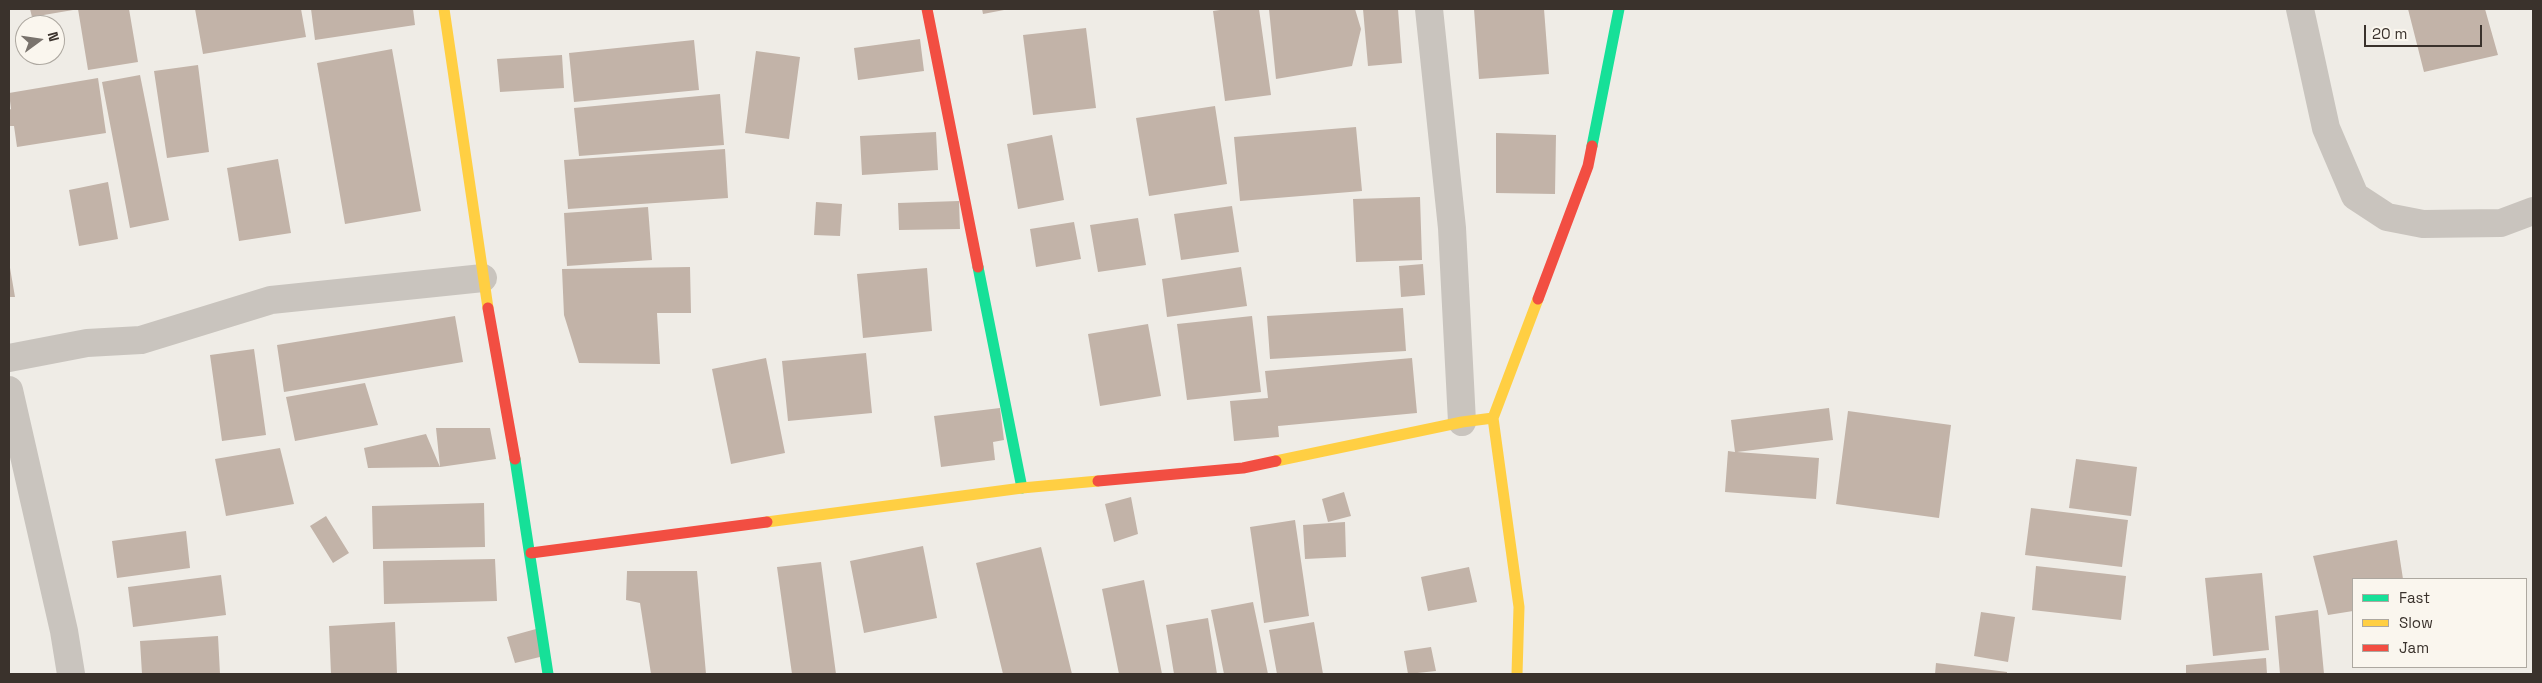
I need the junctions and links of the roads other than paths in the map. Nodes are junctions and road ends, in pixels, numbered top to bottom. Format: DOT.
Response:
graph roads {
  1 [pos="444,9"];
  2 [pos="927,9"];
  3 [pos="1429,9"];
  4 [pos="1619,9"];
  5 [pos="2300,9"];
  6 [pos="2533,211"];
  7 [pos="483,278"];
  8 [pos="9,358"];
  9 [pos="9,390"];
  10 [pos="1493,418"];
  11 [pos="1462,422"];
  12 [pos="1022,488"];
  13 [pos="532,553"];
  14 [pos="71,674"];
  15 [pos="548,674"];
  16 [pos="1517,674"];
  1 -- 7 [label="street"];
  2 -- 12 [label="street"];
  3 -- 11 [label="street"];
  4 -- 10 [label="street"];
  5 -- 6 [label="street"];
  7 -- 8 [label="street"];
  7 -- 13 [label="street"];
  9 -- 14 [label="street"];
  10 -- 11 [label="street"];
  10 -- 16 [label="street"];
  11 -- 12 [label="street"];
  12 -- 13 [label="street"];
  13 -- 15 [label="street"];
}
